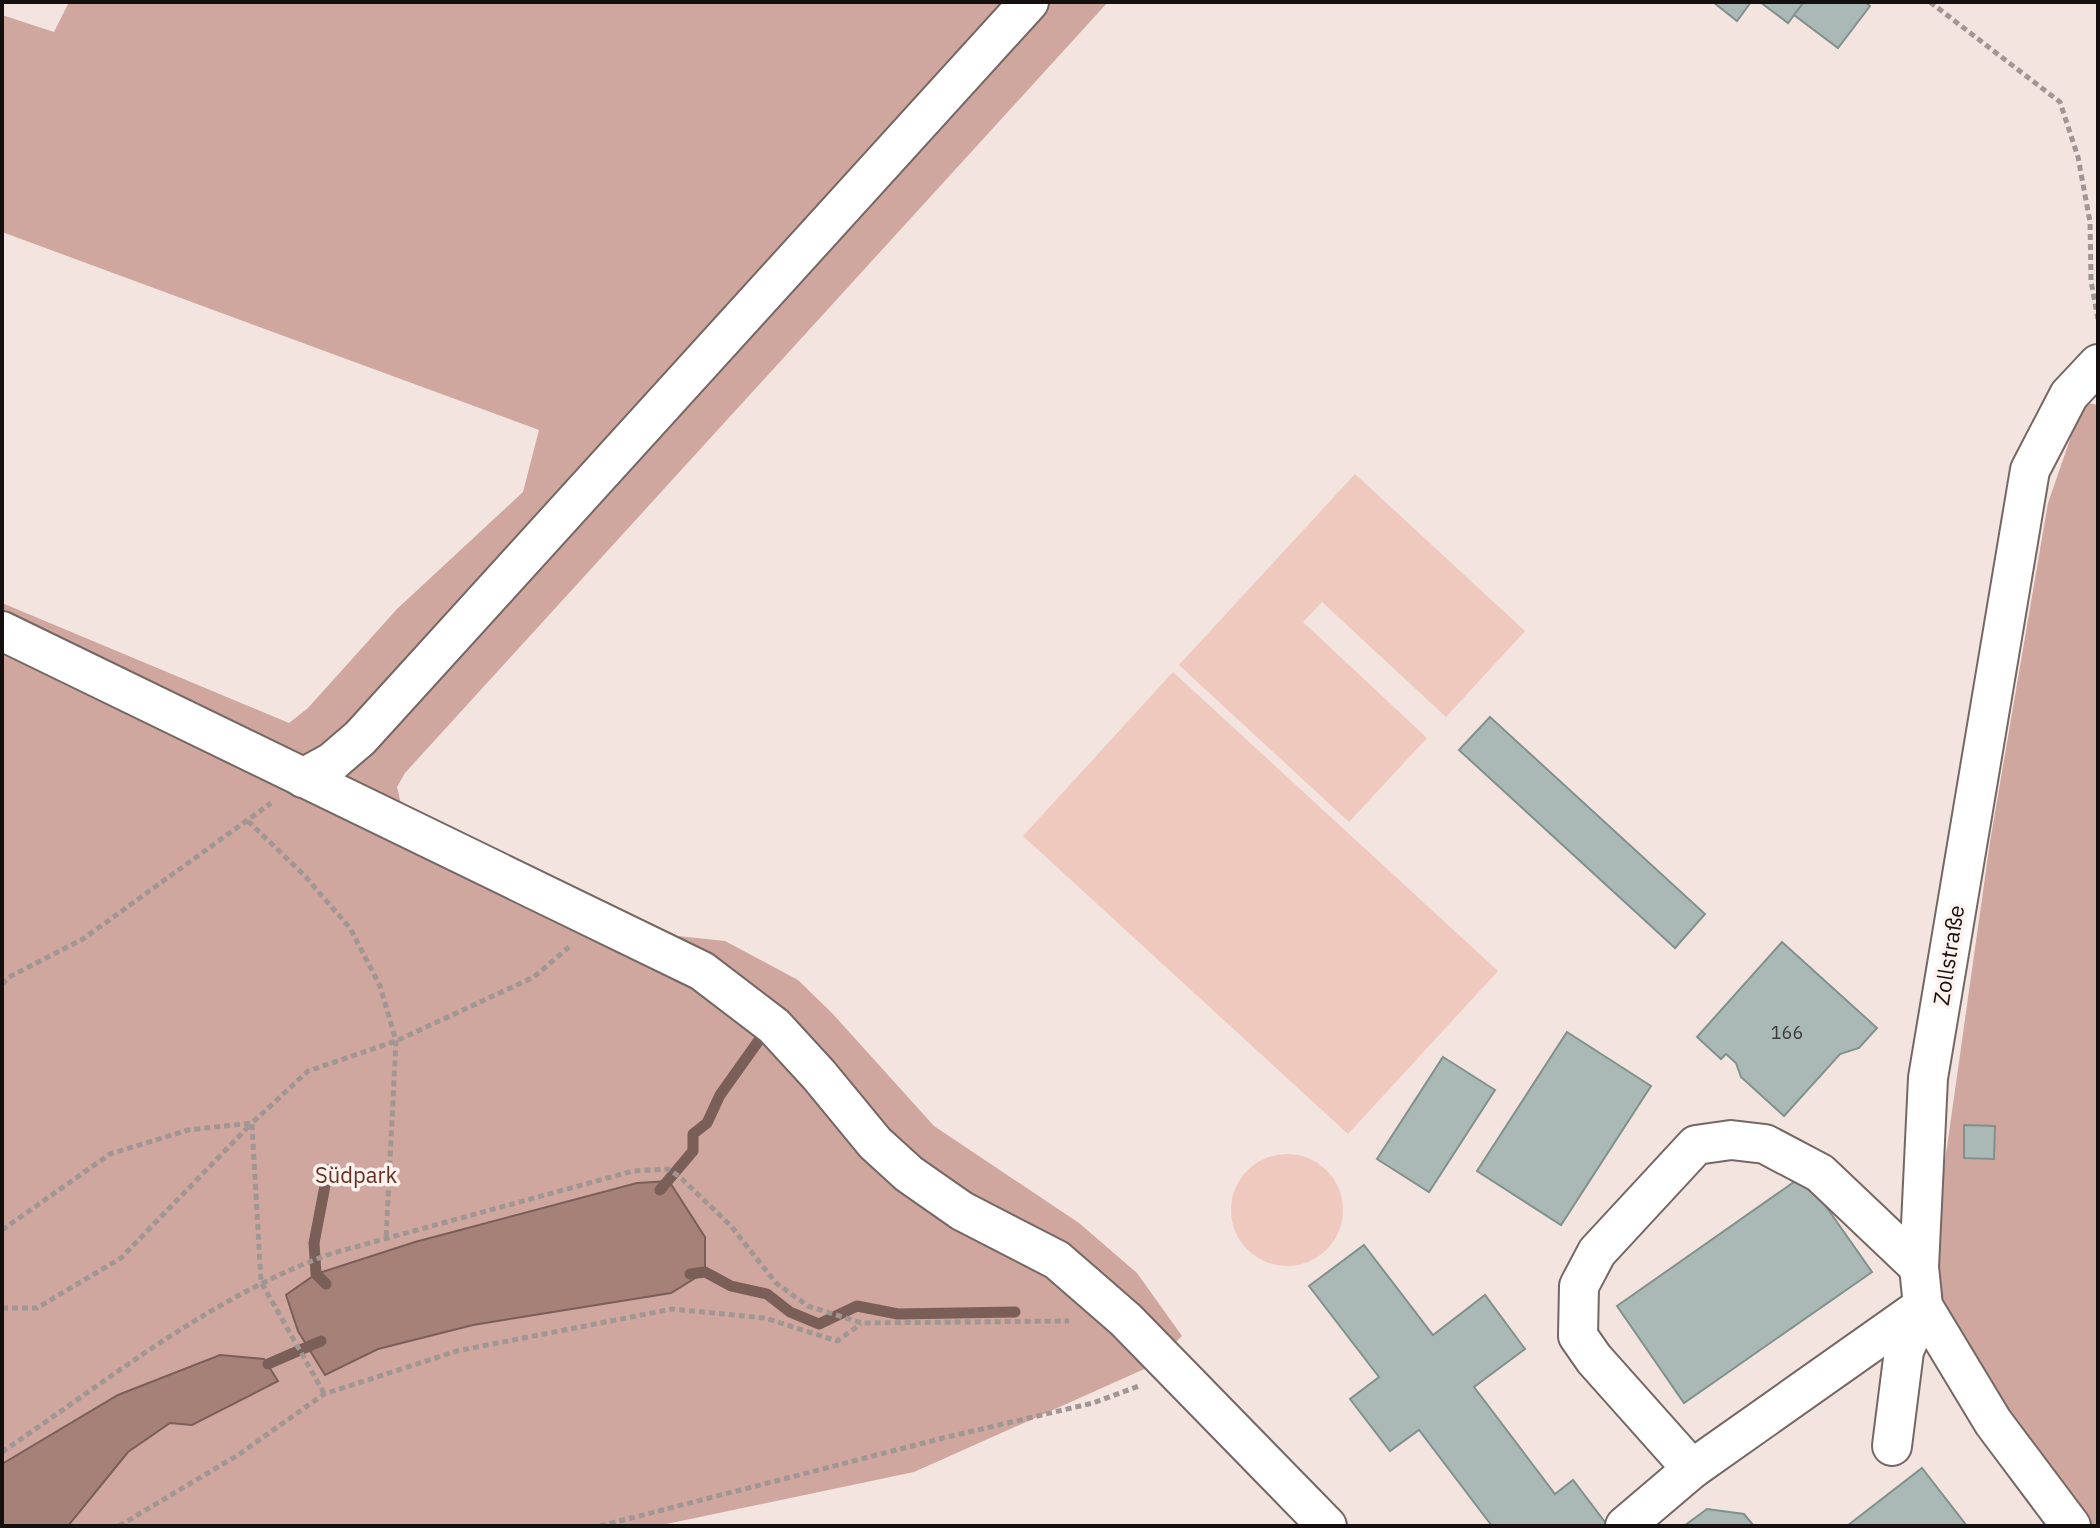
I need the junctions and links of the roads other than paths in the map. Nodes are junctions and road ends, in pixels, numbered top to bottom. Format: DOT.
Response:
graph roads {
  1 [pos="1029,2"];
  2 [pos="2098,364"];
  3 [pos="2,631"];
  4 [pos="303,778"];
  5 [pos="1919,1267"];
  6 [pos="1923,1306"];
  7 [pos="1892,1446"];
  8 [pos="1692,1469"];
  9 [pos="1327,1526"];
  10 [pos="1625,1526"];
  11 [pos="2071,1526"];
  1 -- 4 [label="street"];
  2 -- 5 [label="street, Zollstraße"];
  3 -- 4 [label="street"];
  4 -- 9 [label="street"];
  5 -- 6 [label="street, Zollstraße"];
  5 -- 8 [label="street"];
  6 -- 7 [label="street"];
  6 -- 8 [label="street"];
  6 -- 11 [label="street, Zollstraße"];
  8 -- 10 [label="street"];
}
